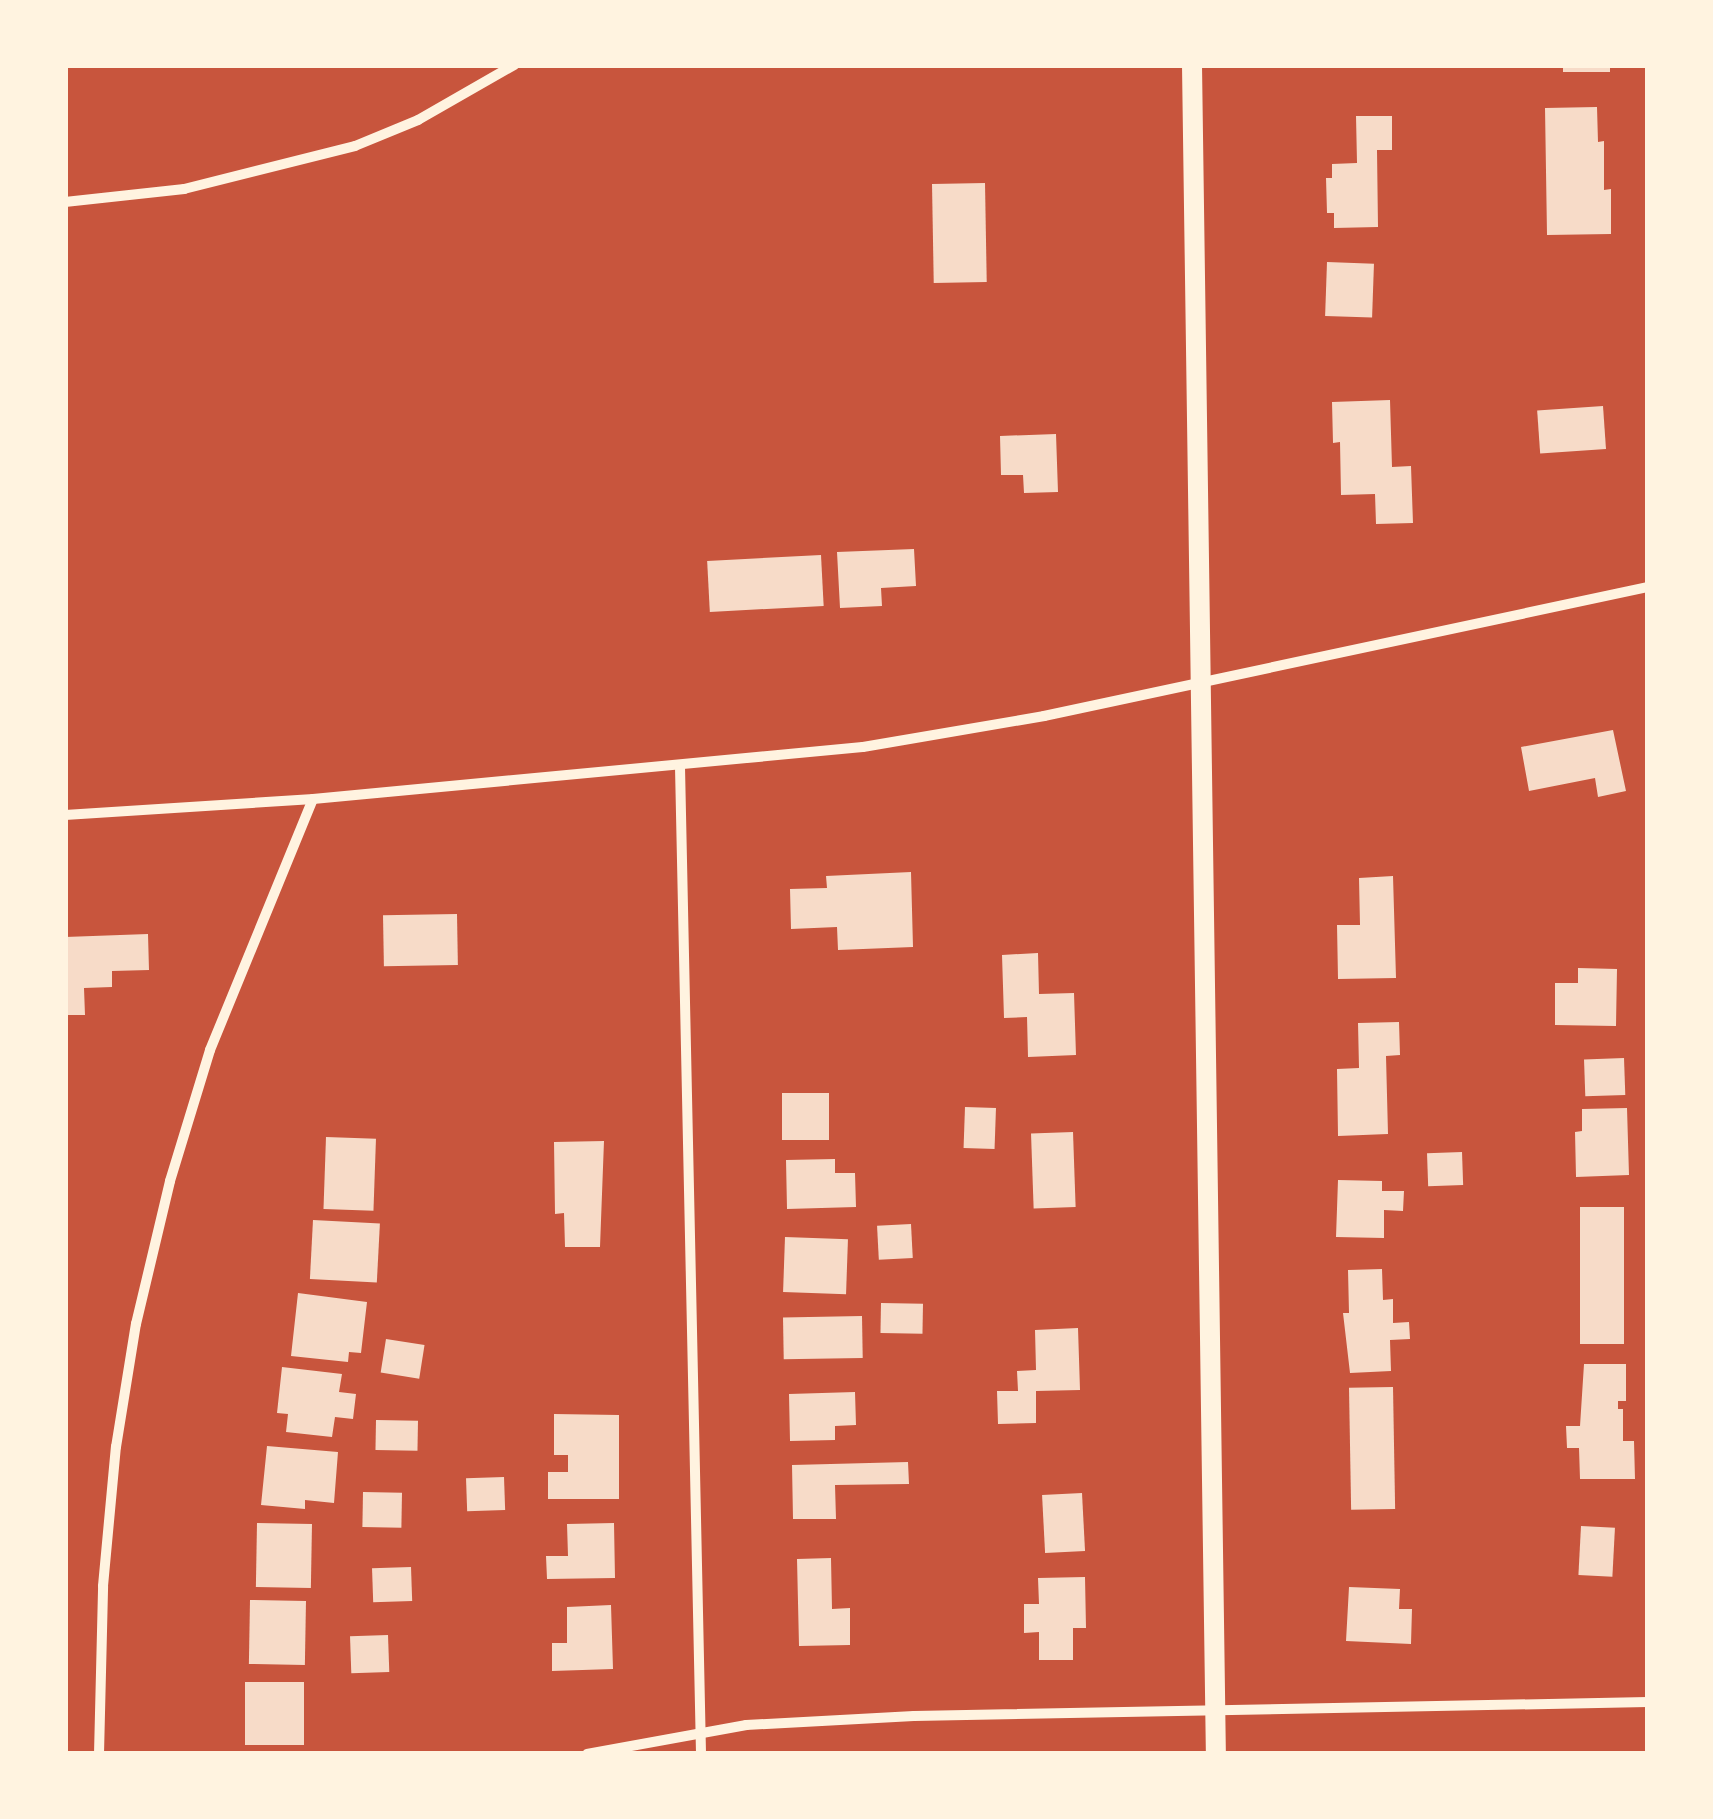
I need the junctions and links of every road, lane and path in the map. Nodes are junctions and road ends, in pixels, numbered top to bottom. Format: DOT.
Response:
graph roads {
  1 [pos="514,65"];
  2 [pos="1192,65"];
  3 [pos="65,202"];
  4 [pos="1648,587"];
  5 [pos="1198,681"];
  6 [pos="680,767"];
  7 [pos="313,799"];
  8 [pos="65,816"];
  9 [pos="1648,1702"];
  10 [pos="1215,1712"];
  11 [pos="700,1732"];
  12 [pos="99,1754"];
  13 [pos="587,1754"];
  14 [pos="701,1754"];
  15 [pos="1216,1754"];
  1 -- 3 [label="street"];
  2 -- 5 [label="main road"];
  4 -- 5 [label="street"];
  5 -- 6 [label="street"];
  5 -- 10 [label="main road"];
  6 -- 7 [label="street"];
  6 -- 11 [label="street"];
  7 -- 8 [label="street"];
  7 -- 12 [label="street"];
  9 -- 10 [label="street"];
  10 -- 11 [label="street"];
  10 -- 15 [label="main road"];
  11 -- 13 [label="street"];
  11 -- 14 [label="street"];
}
